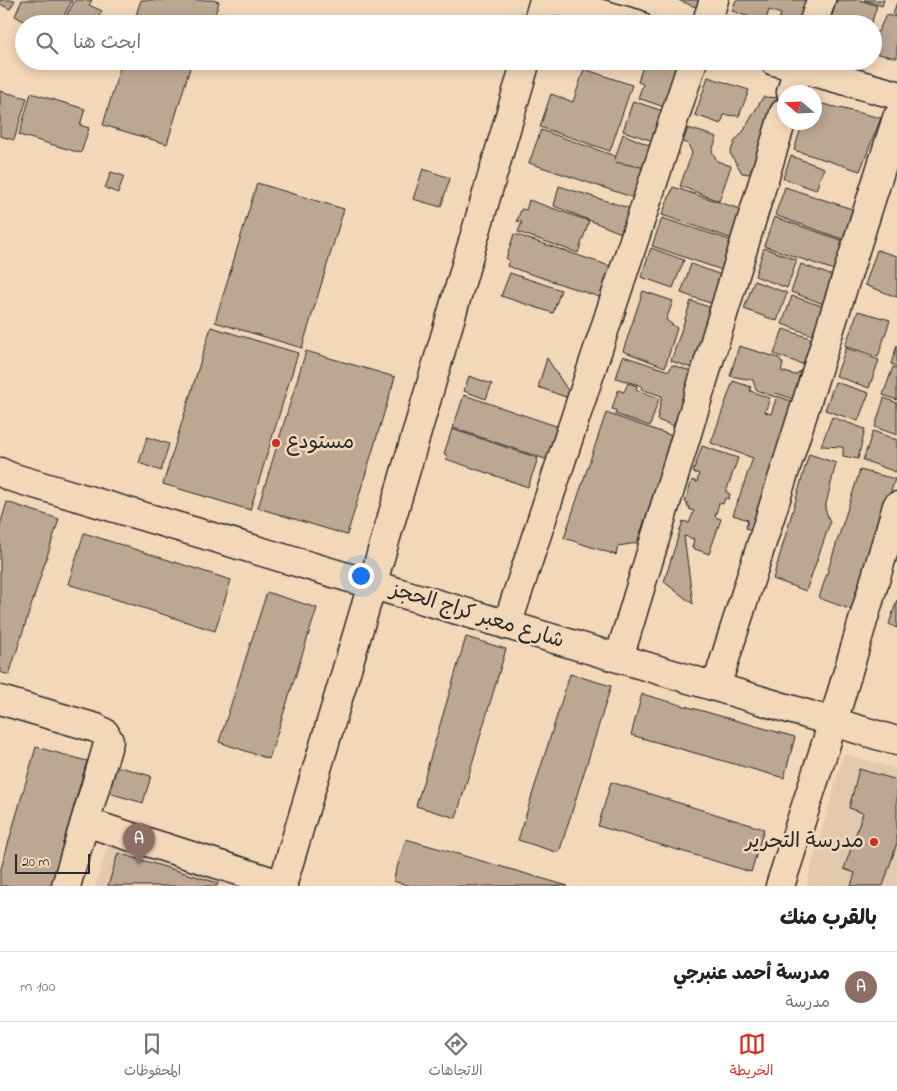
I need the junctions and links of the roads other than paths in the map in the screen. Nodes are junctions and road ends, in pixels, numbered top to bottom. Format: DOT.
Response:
graph roads {
  1 [pos="544,0"];
  2 [pos="551,0"];
  3 [pos="714,0"];
  4 [pos="821,0"];
  5 [pos="540,15"];
  6 [pos="605,15"];
  7 [pos="709,15"];
  8 [pos="816,15"];
  9 [pos="523,70"];
  10 [pos="690,70"];
  11 [pos="791,71"];
  12 [pos="897,95"];
  13 [pos="897,118"];
  14 [pos="779,130"];
  15 [pos="0,472"];
  16 [pos="897,506"];
  17 [pos="372,585"];
  18 [pos="507,625"];
  19 [pos="618,658"];
  20 [pos="716,687"];
  21 [pos="0,700"];
  22 [pos="833,722"];
  23 [pos="897,741"];
  24 [pos="85,822"];
  25 [pos="283,885"];
  26 [pos="66,886"];
  27 [pos="780,886"];
  1 -- 5 [label="street"];
  2 -- 6 [label="street"];
  3 -- 7 [label="street"];
  4 -- 8 [label="street"];
  9 -- 17 [label="street"];
  10 -- 18 [label="street"];
  11 -- 12 [label="street"];
  13 -- 20 [label="street"];
  14 -- 19 [label="street"];
  15 -- 17 [label="street, شارع معبر كراج الحجز"];
  16 -- 22 [label="street"];
  17 -- 18 [label="street, شارع معبر كراج الحجز"];
  17 -- 25 [label="street"];
  18 -- 19 [label="street, شارع معبر كراج الحجز"];
  19 -- 20 [label="street, شارع معبر كراج الحجز"];
  20 -- 22 [label="street, شارع معبر كراج الحجز"];
  21 -- 24 [label="street"];
  22 -- 23 [label="street, شارع معبر كراج الحجز"];
  22 -- 27 [label="street"];
  24 -- 25 [label="street"];
  24 -- 26 [label="street"];
}
